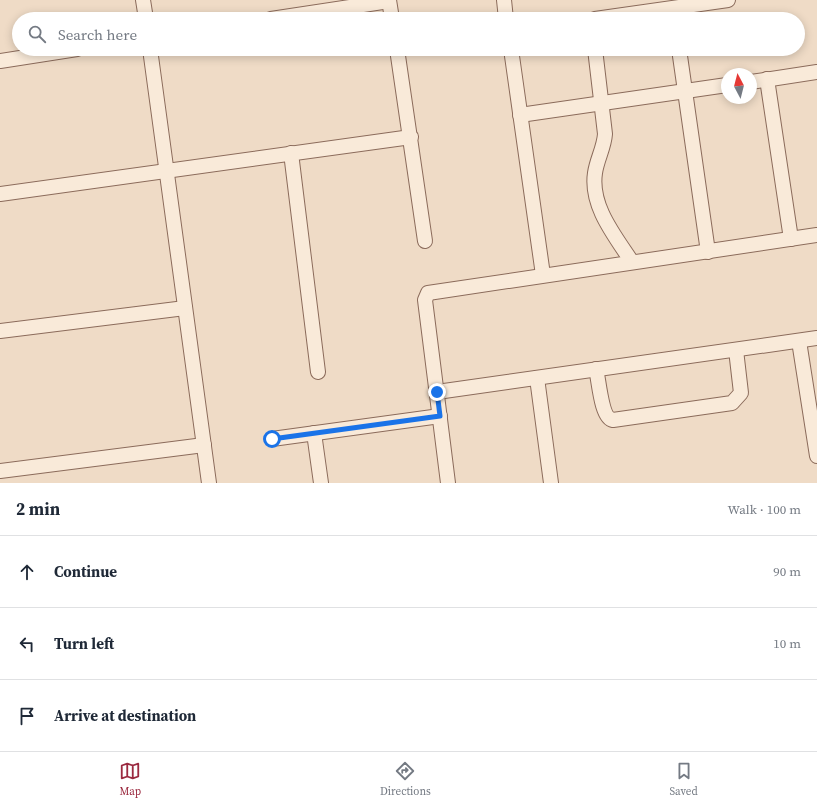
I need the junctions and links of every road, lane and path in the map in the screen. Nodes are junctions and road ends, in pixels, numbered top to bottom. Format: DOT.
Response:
graph roads {
  1 [pos="143,0"];
  2 [pos="389,0"];
  3 [pos="504,0"];
  4 [pos="728,0"];
  5 [pos="673,9"];
  6 [pos="145,12"];
  7 [pos="314,12"];
  8 [pos="391,12"];
  9 [pos="505,12"];
  10 [pos="650,12"];
  11 [pos="32,56"];
  12 [pos="151,56"];
  13 [pos="397,56"];
  14 [pos="512,56"];
  15 [pos="596,56"];
  16 [pos="680,56"];
  17 [pos="0,61"];
  18 [pos="817,72"];
  19 [pos="767,79"];
  20 [pos="757,81"];
  21 [pos="721,86"];
  22 [pos="685,91"];
  23 [pos="603,104"];
  24 [pos="520,115"];
  25 [pos="411,137"];
  26 [pos="291,153"];
  27 [pos="166,170"];
  28 [pos="0,194"];
  29 [pos="817,235"];
  30 [pos="791,239"];
  31 [pos="425,241"];
  32 [pos="708,252"];
  33 [pos="632,262"];
  34 [pos="543,275"];
  35 [pos="185,308"];
  36 [pos="0,332"];
  37 [pos="817,338"];
  38 [pos="799,341"];
  39 [pos="736,350"];
  40 [pos="596,369"];
  41 [pos="318,372"];
  42 [pos="537,378"];
  43 [pos="437,392"];
  44 [pos="440,416"];
  45 [pos="314,433"];
  46 [pos="272,439"];
  47 [pos="204,445"];
  48 [pos="817,456"];
  49 [pos="0,471"];
  50 [pos="210,483"];
  51 [pos="321,483"];
  52 [pos="448,483"];
  53 [pos="551,483"];
  1 -- 6 [label="street"];
  2 -- 7 [label="street"];
  2 -- 8 [label="street"];
  3 -- 9 [label="street"];
  4 -- 5 [label="street"];
  5 -- 10 [label="street"];
  11 -- 17 [label="street"];
  12 -- 27 [label="street"];
  13 -- 25 [label="street"];
  14 -- 24 [label="street"];
  15 -- 23 [label="street"];
  16 -- 22 [label="street"];
  18 -- 19 [label="street"];
  19 -- 20 [label="street"];
  19 -- 30 [label="street"];
  21 -- 22 [label="street"];
  22 -- 23 [label="street"];
  22 -- 32 [label="street"];
  23 -- 24 [label="street"];
  23 -- 33 [label="street"];
  24 -- 34 [label="street"];
  25 -- 26 [label="street"];
  25 -- 31 [label="street"];
  26 -- 27 [label="street"];
  26 -- 41 [label="street"];
  27 -- 28 [label="street"];
  27 -- 35 [label="street"];
  29 -- 30 [label="street"];
  30 -- 32 [label="street"];
  32 -- 33 [label="street"];
  33 -- 34 [label="street"];
  34 -- 43 [label="street"];
  35 -- 36 [label="street"];
  35 -- 47 [label="street"];
  37 -- 38 [label="street"];
  38 -- 39 [label="street"];
  38 -- 48 [label="street"];
  39 -- 40 [label="street"];
  39 -- 40 [label="street"];
  40 -- 42 [label="street"];
  42 -- 43 [label="street"];
  42 -- 53 [label="street"];
  43 -- 44 [label="street"];
  44 -- 45 [label="street"];
  44 -- 52 [label="street"];
  45 -- 46 [label="street"];
  45 -- 51 [label="street"];
  47 -- 49 [label="street"];
  47 -- 50 [label="street"];
}
